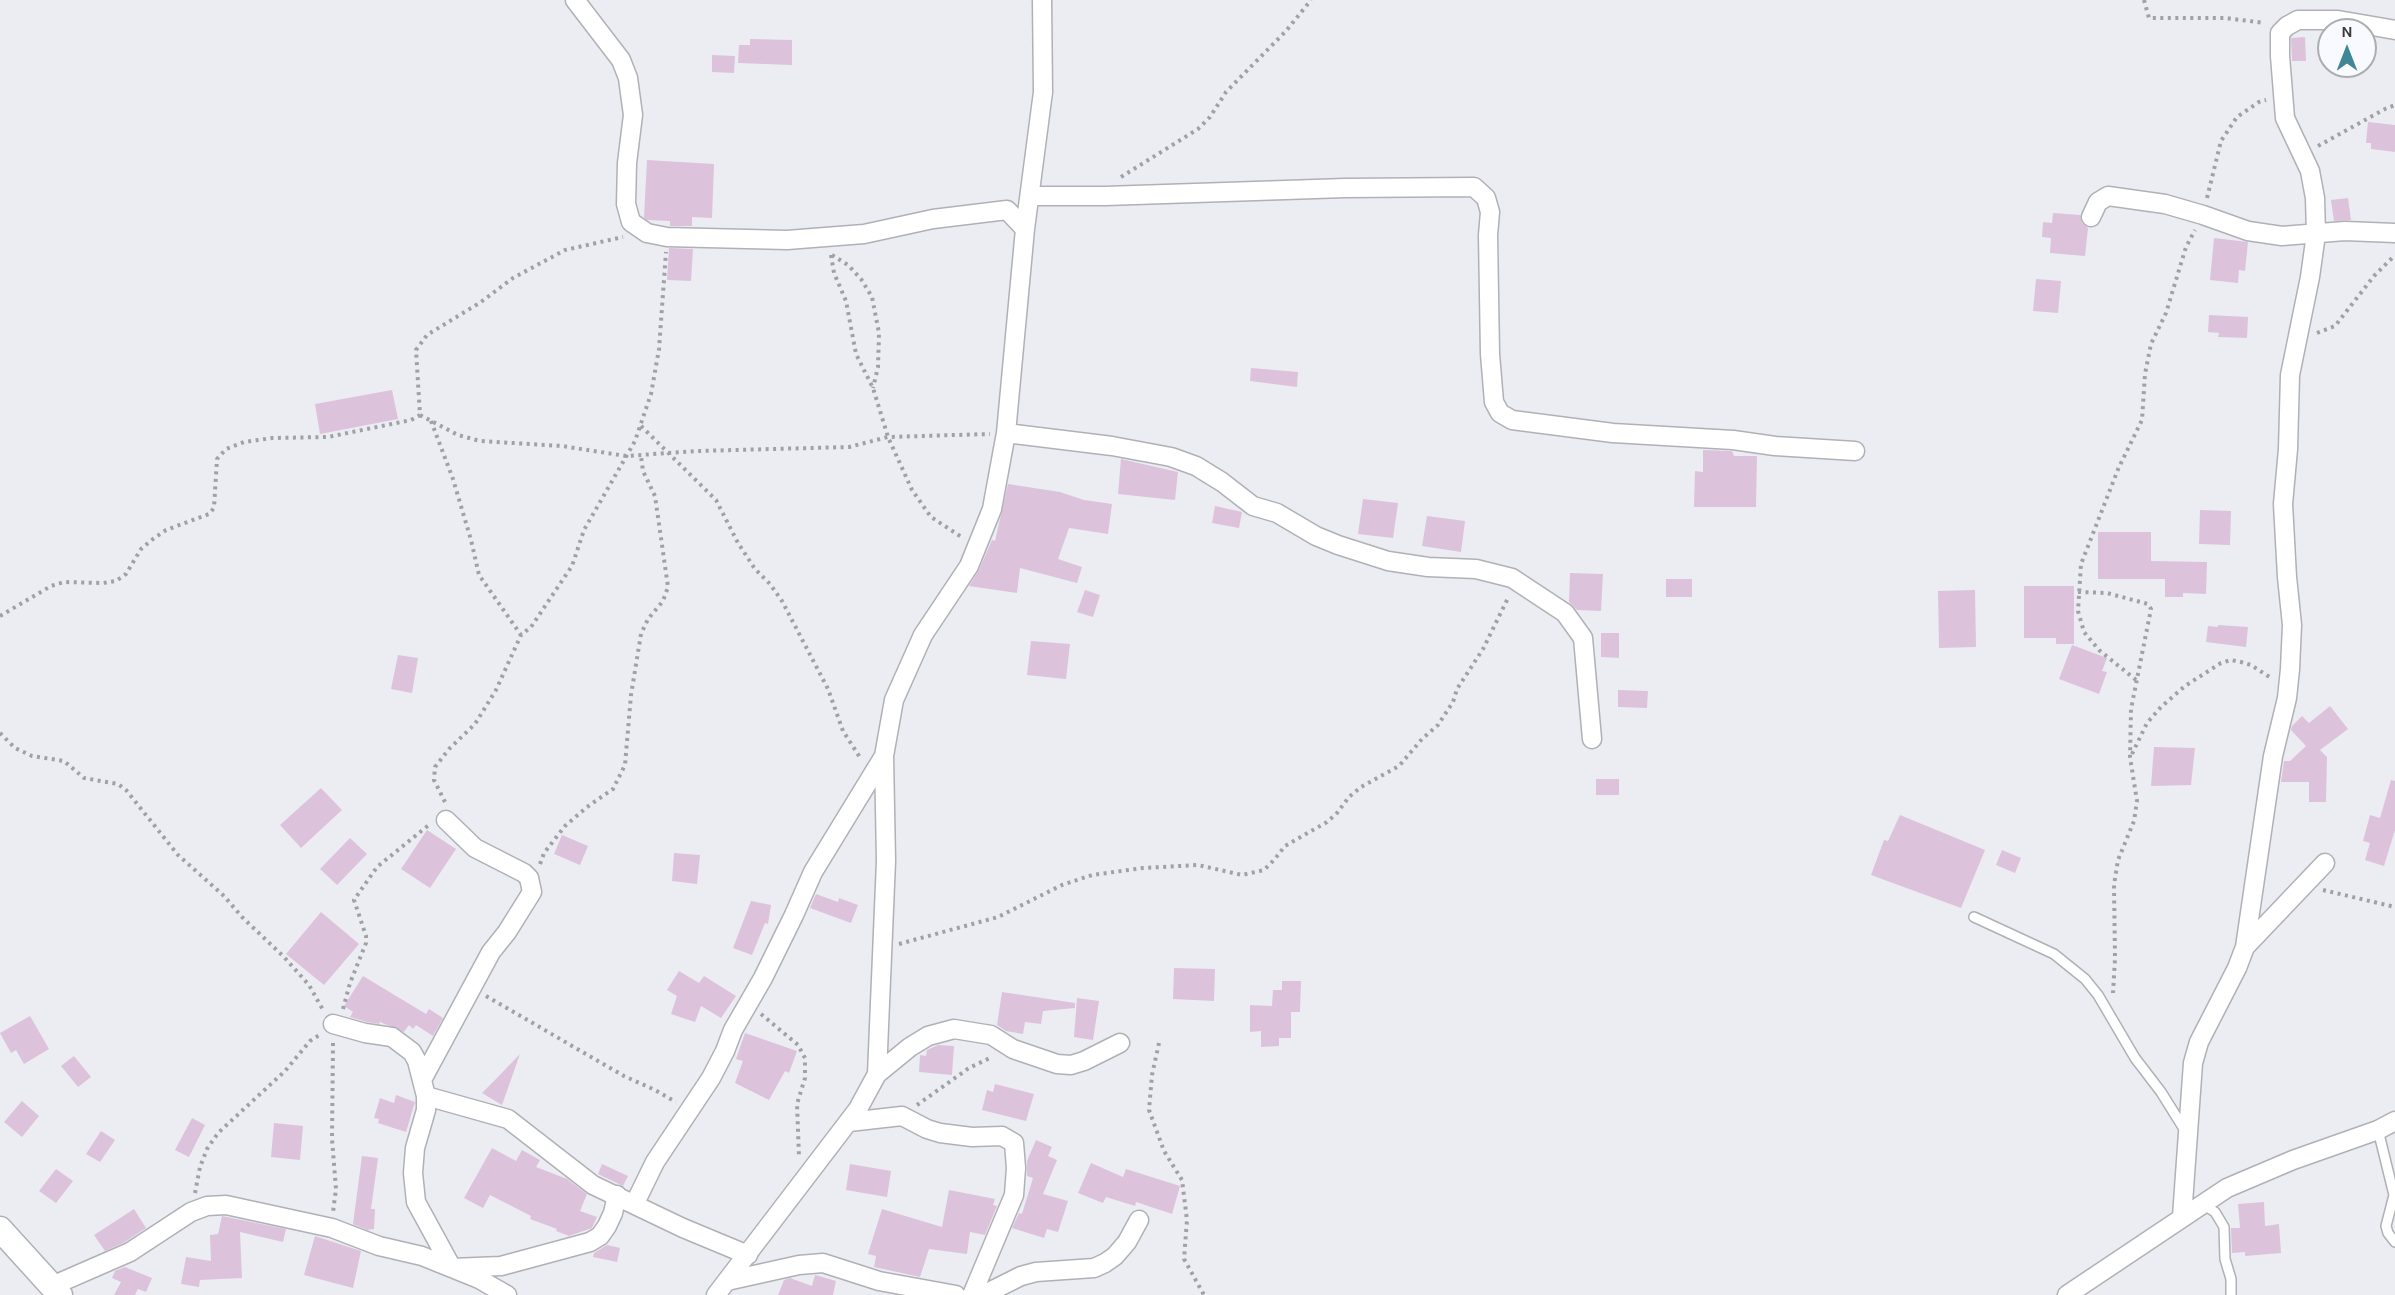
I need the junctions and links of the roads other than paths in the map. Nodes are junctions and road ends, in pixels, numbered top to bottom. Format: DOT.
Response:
graph roads {
  1 [pos="574,0"];
  2 [pos="1042,0"];
  3 [pos="2395,30"];
  4 [pos="1030,196"];
  5 [pos="2091,217"];
  6 [pos="1025,229"];
  7 [pos="2395,233"];
  8 [pos="2316,234"];
  9 [pos="1006,433"];
  10 [pos="1855,451"];
  11 [pos="1592,738"];
  12 [pos="884,756"];
  13 [pos="446,820"];
  14 [pos="2325,863"];
  15 [pos="1974,917"];
  16 [pos="2245,946"];
  17 [pos="331,1026"];
  18 [pos="1120,1044"];
  19 [pos="877,1074"];
  20 [pos="423,1078"];
  21 [pos="426,1096"];
  22 [pos="2395,1121"];
  23 [pos="849,1122"];
  24 [pos="2378,1130"];
  25 [pos="2187,1134"];
  26 [pos="617,1195"];
  27 [pos="635,1203"];
  28 [pos="2202,1204"];
  29 [pos="2182,1217"];
  30 [pos="1139,1220"];
  31 [pos="0,1229"];
  32 [pos="2395,1242"];
  33 [pos="748,1255"];
  34 [pos="452,1268"];
  35 [pos="722,1288"];
  36 [pos="56,1291"];
  37 [pos="507,1295"];
  38 [pos="956,1295"];
  39 [pos="972,1295"];
  40 [pos="983,1295"];
  41 [pos="2067,1295"];
  42 [pos="2231,1295"];
  1 -- 6 [label="street"];
  2 -- 4 [label="street"];
  3 -- 8 [label="street"];
  4 -- 6 [label="street"];
  4 -- 10 [label="street"];
  5 -- 8 [label="street"];
  6 -- 9 [label="street"];
  7 -- 8 [label="street"];
  8 -- 16 [label="street"];
  9 -- 11 [label="street"];
  9 -- 12 [label="street"];
  12 -- 19 [label="street"];
  12 -- 27 [label="street"];
  13 -- 20 [label="street"];
  14 -- 16 [label="street"];
  15 -- 25 [label="lane"];
  16 -- 25 [label="street"];
  17 -- 20 [label="street"];
  18 -- 19 [label="street"];
  19 -- 23 [label="street"];
  20 -- 21 [label="street"];
  21 -- 26 [label="street"];
  21 -- 34 [label="street"];
  22 -- 24 [label="street"];
  23 -- 33 [label="street"];
  23 -- 39 [label="street"];
  24 -- 28 [label="street"];
  24 -- 32 [label="lane"];
  25 -- 29 [label="street"];
  26 -- 27 [label="street"];
  26 -- 34 [label="street"];
  27 -- 33 [label="street"];
  28 -- 29 [label="street"];
  28 -- 42 [label="lane"];
  29 -- 41 [label="street"];
  30 -- 40 [label="street"];
  31 -- 36 [label="main road"];
  33 -- 35 [label="street"];
  34 -- 36 [label="street"];
  34 -- 37 [label="street"];
  35 -- 38 [label="street"];
}
